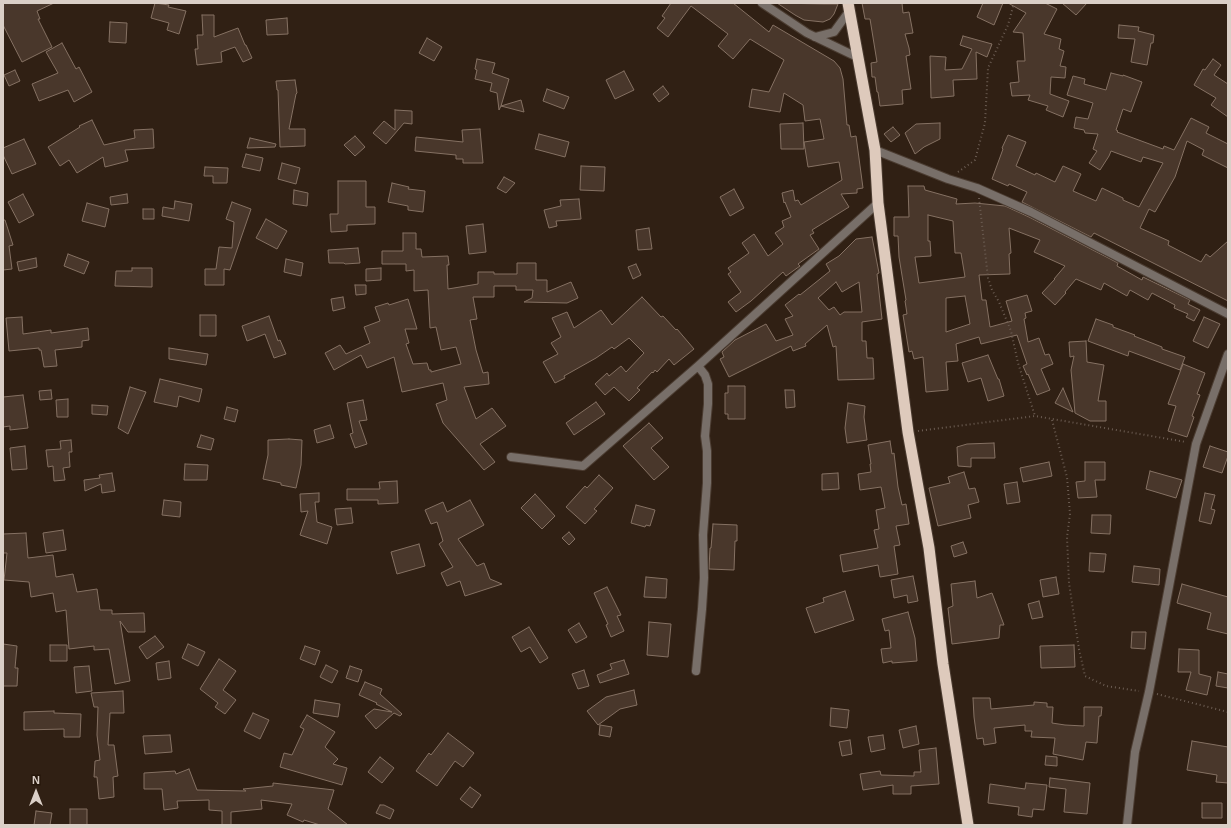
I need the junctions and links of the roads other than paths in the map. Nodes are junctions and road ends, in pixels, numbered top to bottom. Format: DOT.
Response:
graph roads {
  1 [pos="762,3"];
  2 [pos="849,6"];
  3 [pos="814,37"];
  4 [pos="857,57"];
  5 [pos="875,150"];
  6 [pos="878,203"];
  7 [pos="1228,314"];
  8 [pos="1228,354"];
  9 [pos="698,366"];
  10 [pos="511,457"];
  11 [pos="696,671"];
  12 [pos="968,825"];
  13 [pos="1127,825"];
  1 -- 3 [label="street"];
  2 -- 3 [label="street"];
  2 -- 4 [label="highway"];
  3 -- 4 [label="street"];
  4 -- 5 [label="highway"];
  5 -- 6 [label="highway"];
  5 -- 7 [label="street"];
  6 -- 9 [label="street"];
  6 -- 12 [label="highway"];
  8 -- 13 [label="street"];
  9 -- 10 [label="street"];
  9 -- 11 [label="street"];
}
